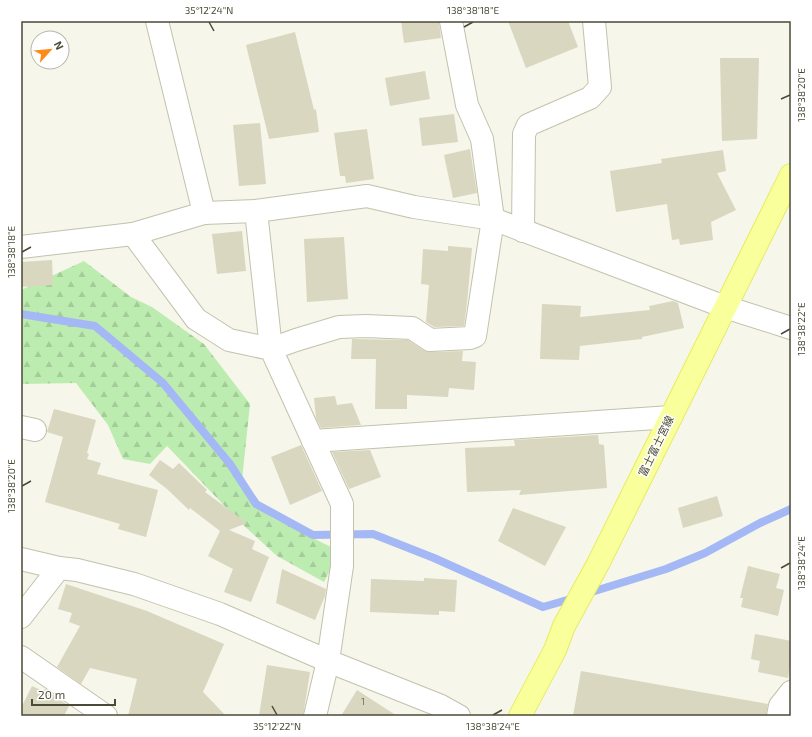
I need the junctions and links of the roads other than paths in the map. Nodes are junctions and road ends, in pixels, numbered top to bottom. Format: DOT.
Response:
graph roads {
  1 [pos="157,21"];
  2 [pos="451,21"];
  3 [pos="594,21"];
  4 [pos="791,175"];
  5 [pos="256,211"];
  6 [pos="204,213"];
  7 [pos="493,219"];
  8 [pos="523,231"];
  9 [pos="133,234"];
  10 [pos="21,247"];
  11 [pos="725,307"];
  12 [pos="791,328"];
  13 [pos="271,349"];
  14 [pos="671,417"];
  15 [pos="313,441"];
  16 [pos="21,559"];
  17 [pos="59,568"];
  18 [pos="21,617"];
  19 [pos="21,657"];
  20 [pos="328,662"];
  21 [pos="791,692"];
  22 [pos="106,716"];
  23 [pos="315,716"];
  24 [pos="459,716"];
  25 [pos="520,716"];
  26 [pos="778,716"];
  1 -- 6 [label="street"];
  2 -- 7 [label="street"];
  3 -- 8 [label="street"];
  4 -- 11 [label="main road, 富士富士宮線"];
  5 -- 6 [label="street"];
  5 -- 7 [label="street"];
  5 -- 13 [label="street"];
  6 -- 9 [label="street"];
  7 -- 8 [label="street"];
  7 -- 13 [label="street"];
  8 -- 11 [label="street"];
  9 -- 10 [label="street"];
  9 -- 13 [label="street"];
  11 -- 12 [label="street"];
  11 -- 14 [label="main road, 富士富士宮線"];
  13 -- 15 [label="street"];
  14 -- 15 [label="street"];
  14 -- 25 [label="main road, 富士富士宮線"];
  15 -- 20 [label="street"];
  16 -- 17 [label="street"];
  17 -- 18 [label="street"];
  17 -- 20 [label="street"];
  19 -- 22 [label="street"];
  20 -- 23 [label="street"];
  20 -- 24 [label="street"];
  21 -- 26 [label="street"];
}
